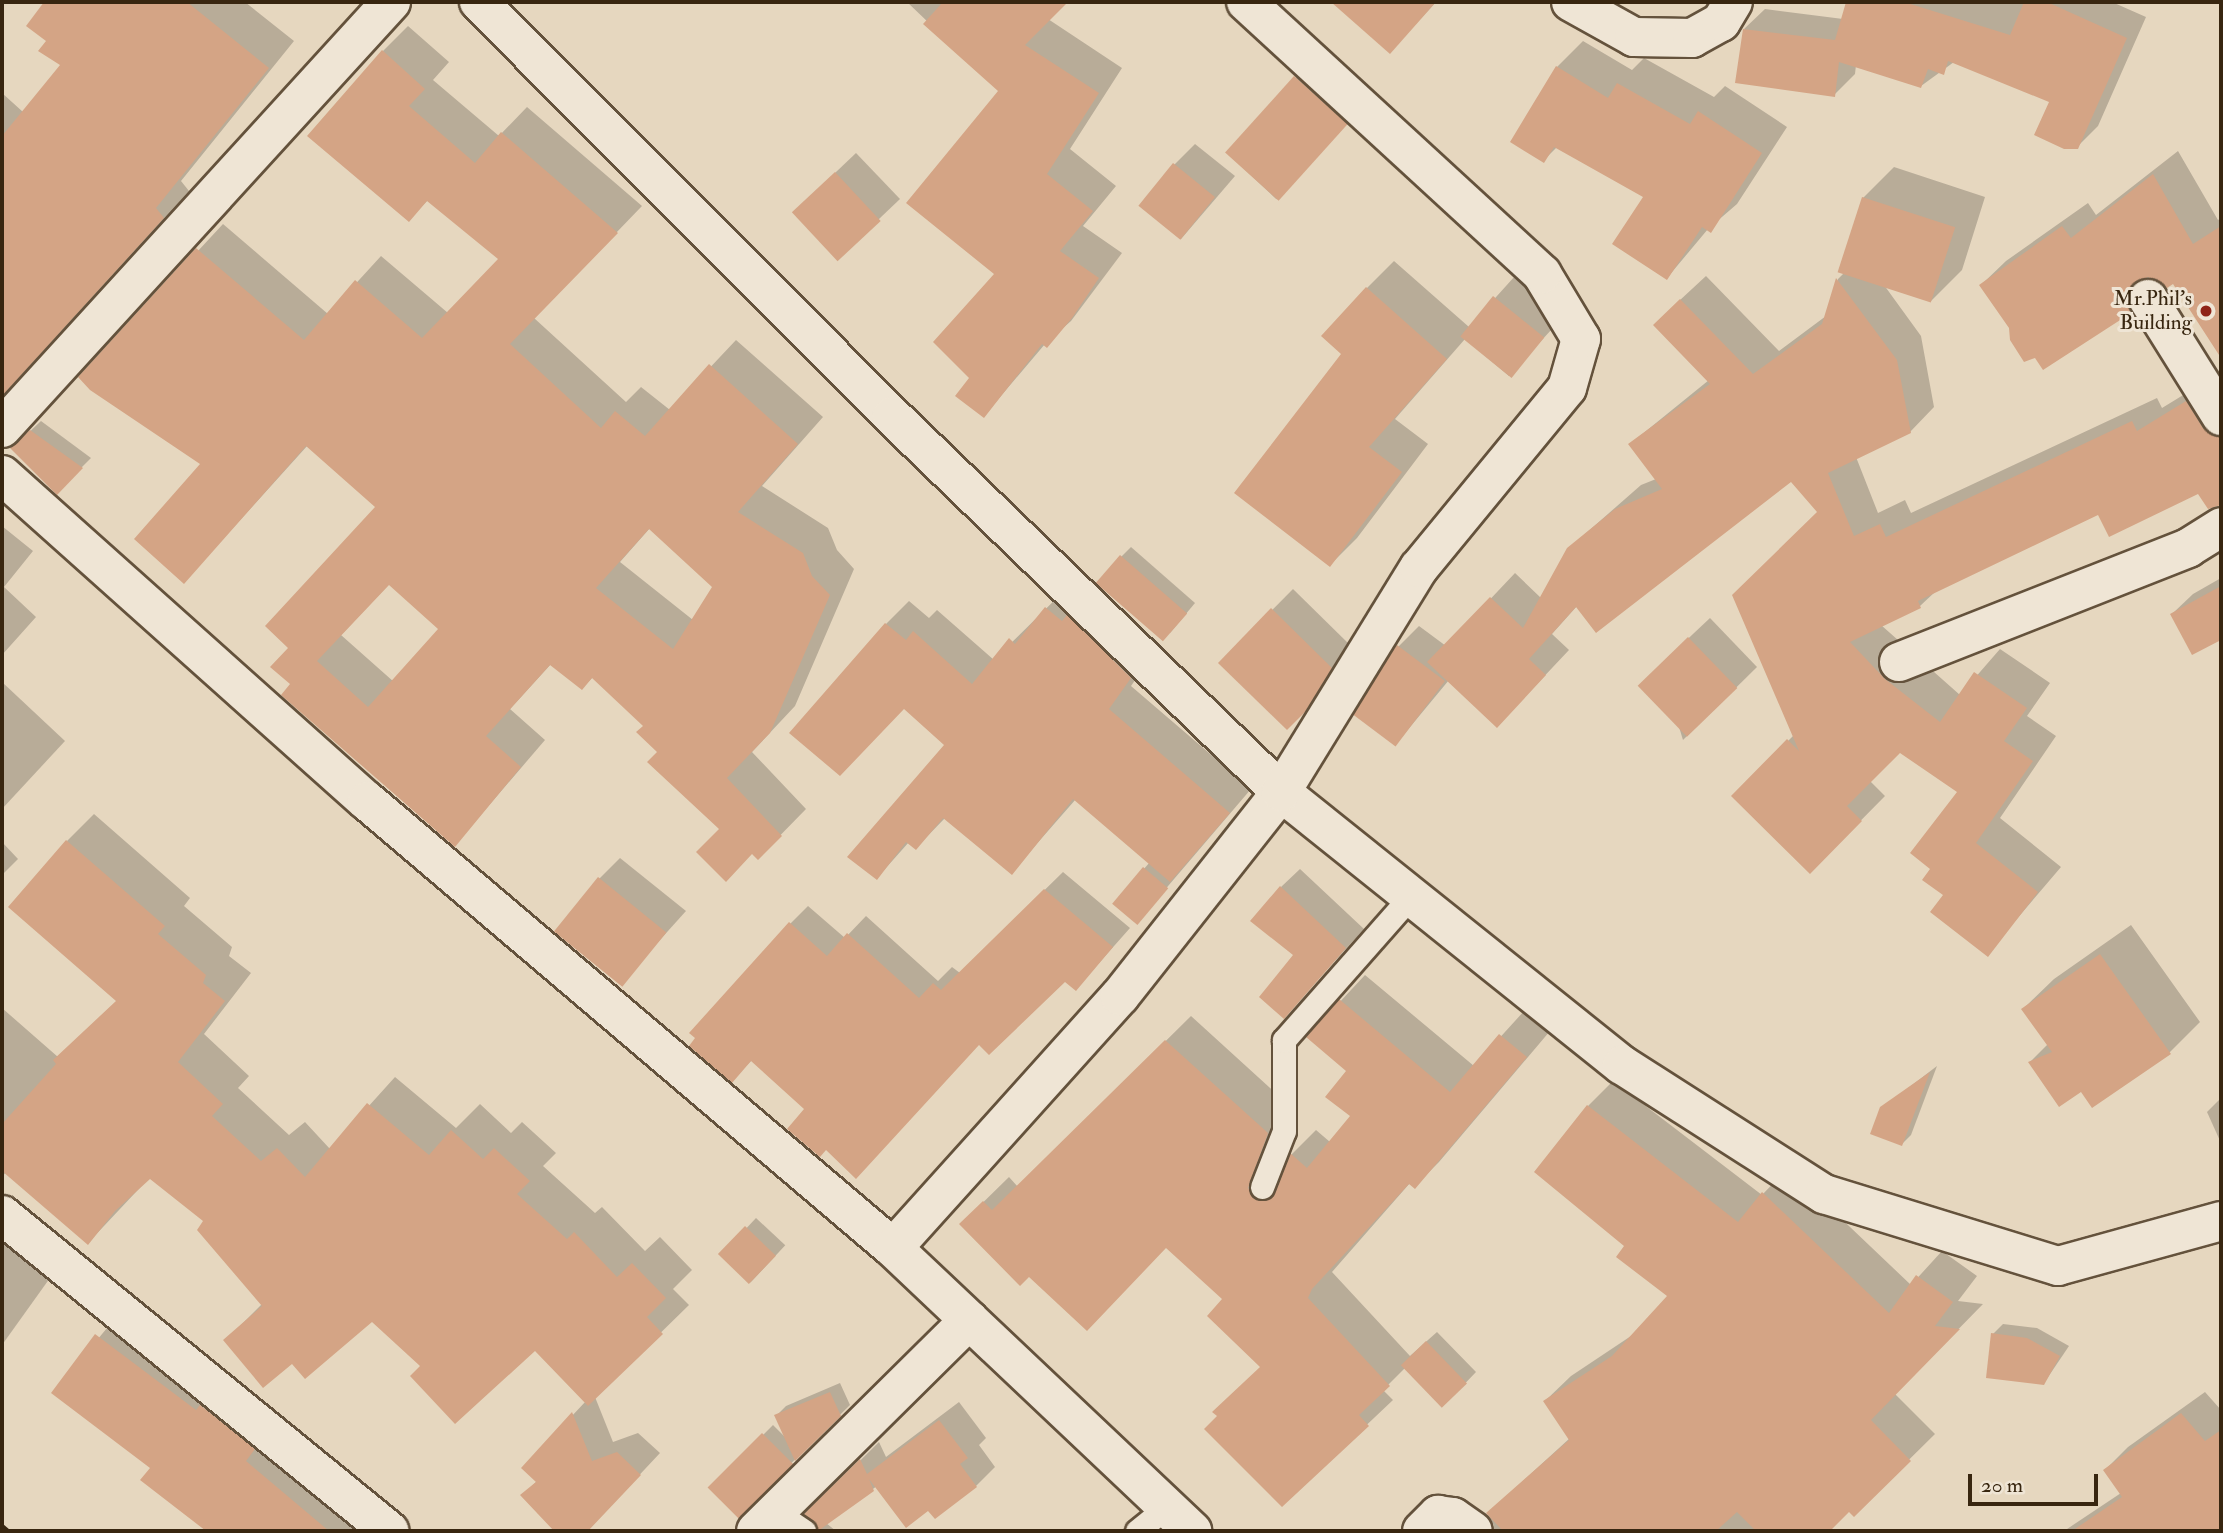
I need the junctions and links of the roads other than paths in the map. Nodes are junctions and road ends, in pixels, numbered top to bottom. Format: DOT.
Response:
graph roads {
  1 [pos="391,2"];
  2 [pos="478,2"];
  3 [pos="1246,2"];
  4 [pos="1571,2"];
  5 [pos="1732,2"];
  6 [pos="2148,299"];
  7 [pos="2221,415"];
  8 [pos="2,428"];
  9 [pos="2,475"];
  10 [pos="2221,527"];
  11 [pos="1899,662"];
  12 [pos="1281,792"];
  13 [pos="1410,897"];
  14 [pos="1262,1187"];
  15 [pos="2,1215"];
  16 [pos="2221,1221"];
  17 [pos="893,1248"];
  18 [pos="969,1320"];
  19 [pos="1180,1519"];
  20 [pos="779,1525"];
  21 [pos="389,1531"];
  22 [pos="1137,1531"];
  23 [pos="1422,1531"];
  24 [pos="1473,1531"];
  1 -- 8 [label="street"];
  2 -- 12 [label="street"];
  3 -- 12 [label="street"];
  4 -- 5 [label="street"];
  6 -- 7 [label="street"];
  9 -- 17 [label="street"];
  10 -- 11 [label="street"];
  12 -- 13 [label="street"];
  12 -- 17 [label="street"];
  13 -- 14 [label="lane"];
  13 -- 16 [label="street"];
  15 -- 21 [label="street"];
  17 -- 18 [label="street"];
  18 -- 19 [label="street"];
  18 -- 20 [label="street"];
  19 -- 22 [label="lane"];
  23 -- 24 [label="street"];
}
